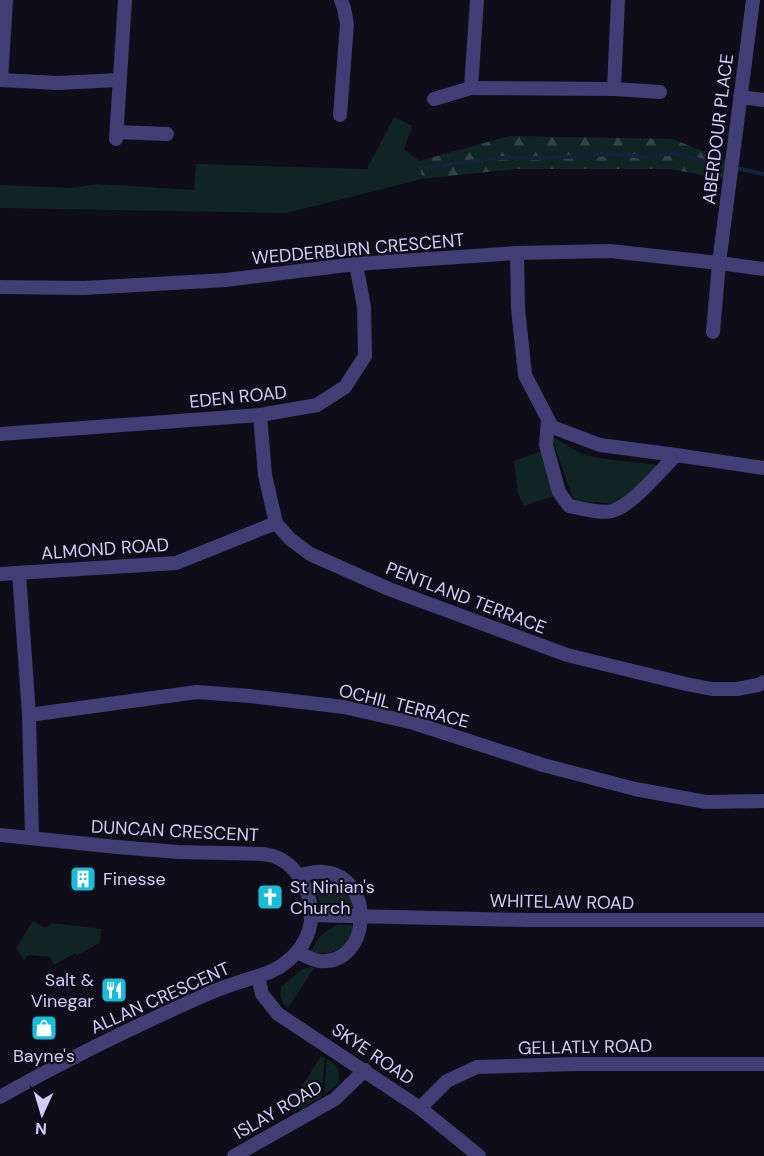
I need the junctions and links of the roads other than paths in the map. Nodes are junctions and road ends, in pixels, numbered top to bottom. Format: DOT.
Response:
graph roads {
  1 [pos="6,0"];
  2 [pos="125,0"];
  3 [pos="341,0"];
  4 [pos="477,0"];
  5 [pos="618,0"];
  6 [pos="753,0"];
  7 [pos="1,80"];
  8 [pos="119,80"];
  9 [pos="471,88"];
  10 [pos="614,88"];
  11 [pos="660,92"];
  12 [pos="741,97"];
  13 [pos="434,99"];
  14 [pos="764,100"];
  15 [pos="340,115"];
  16 [pos="167,134"];
  17 [pos="517,253"];
  18 [pos="719,262"];
  19 [pos="356,264"];
  20 [pos="764,269"];
  21 [pos="0,287"];
  22 [pos="713,332"];
  23 [pos="260,416"];
  24 [pos="548,420"];
  25 [pos="0,434"];
  26 [pos="676,455"];
  27 [pos="764,468"];
  28 [pos="276,523"];
  29 [pos="19,573"];
  30 [pos="0,574"];
  31 [pos="764,682"];
  32 [pos="28,715"];
  33 [pos="764,801"];
  34 [pos="0,835"];
  35 [pos="32,838"];
  36 [pos="300,875"];
  37 [pos="310,915"];
  38 [pos="360,916"];
  39 [pos="764,920"];
  40 [pos="297,952"];
  41 [pos="258,976"];
  42 [pos="764,1064"];
  43 [pos="365,1070"];
  44 [pos="0,1097"];
  45 [pos="420,1108"];
  46 [pos="234,1156"];
  47 [pos="479,1156"];
  1 -- 7 [label="street"];
  2 -- 8 [label="street"];
  3 -- 15 [label="street"];
  4 -- 9 [label="street"];
  5 -- 10 [label="street"];
  6 -- 12 [label="street, ABERDOUR PLACE"];
  7 -- 8 [label="street"];
  8 -- 16 [label="street"];
  9 -- 10 [label="street"];
  9 -- 13 [label="street"];
  10 -- 11 [label="street"];
  12 -- 14 [label="street"];
  12 -- 18 [label="street, ABERDOUR PLACE"];
  17 -- 18 [label="street, WEDDERBURN CRESCENT"];
  17 -- 19 [label="street, WEDDERBURN CRESCENT"];
  17 -- 24 [label="street"];
  18 -- 20 [label="street, WEDDERBURN CRESCENT"];
  18 -- 22 [label="street"];
  19 -- 21 [label="street, WEDDERBURN CRESCENT"];
  19 -- 23 [label="street, EDEN ROAD"];
  23 -- 25 [label="street, EDEN ROAD"];
  23 -- 28 [label="street"];
  24 -- 26 [label="street"];
  24 -- 26 [label="street"];
  26 -- 27 [label="street"];
  28 -- 29 [label="street, ALMOND ROAD"];
  28 -- 31 [label="street, PENTLAND TERRACE"];
  29 -- 30 [label="street, ALMOND ROAD"];
  29 -- 32 [label="street"];
  32 -- 33 [label="street, OCHIL TERRACE"];
  32 -- 35 [label="street"];
  34 -- 35 [label="street, DUNCAN CRESCENT"];
  35 -- 36 [label="street, DUNCAN CRESCENT"];
  36 -- 37 [label="street"];
  36 -- 38 [label="street"];
  37 -- 38 [label="street, WHITELAW ROAD"];
  37 -- 40 [label="street, ALLAN CRESCENT"];
  38 -- 39 [label="street, WHITELAW ROAD"];
  38 -- 40 [label="street"];
  40 -- 41 [label="street, ALLAN CRESCENT"];
  41 -- 43 [label="street, SKYE ROAD"];
  41 -- 44 [label="street, ALLAN CRESCENT"];
  42 -- 45 [label="street, GELLATLY ROAD"];
  43 -- 45 [label="street, SKYE ROAD"];
  43 -- 46 [label="street, ISLAY ROAD"];
  45 -- 47 [label="street, SKYE ROAD"];
}
